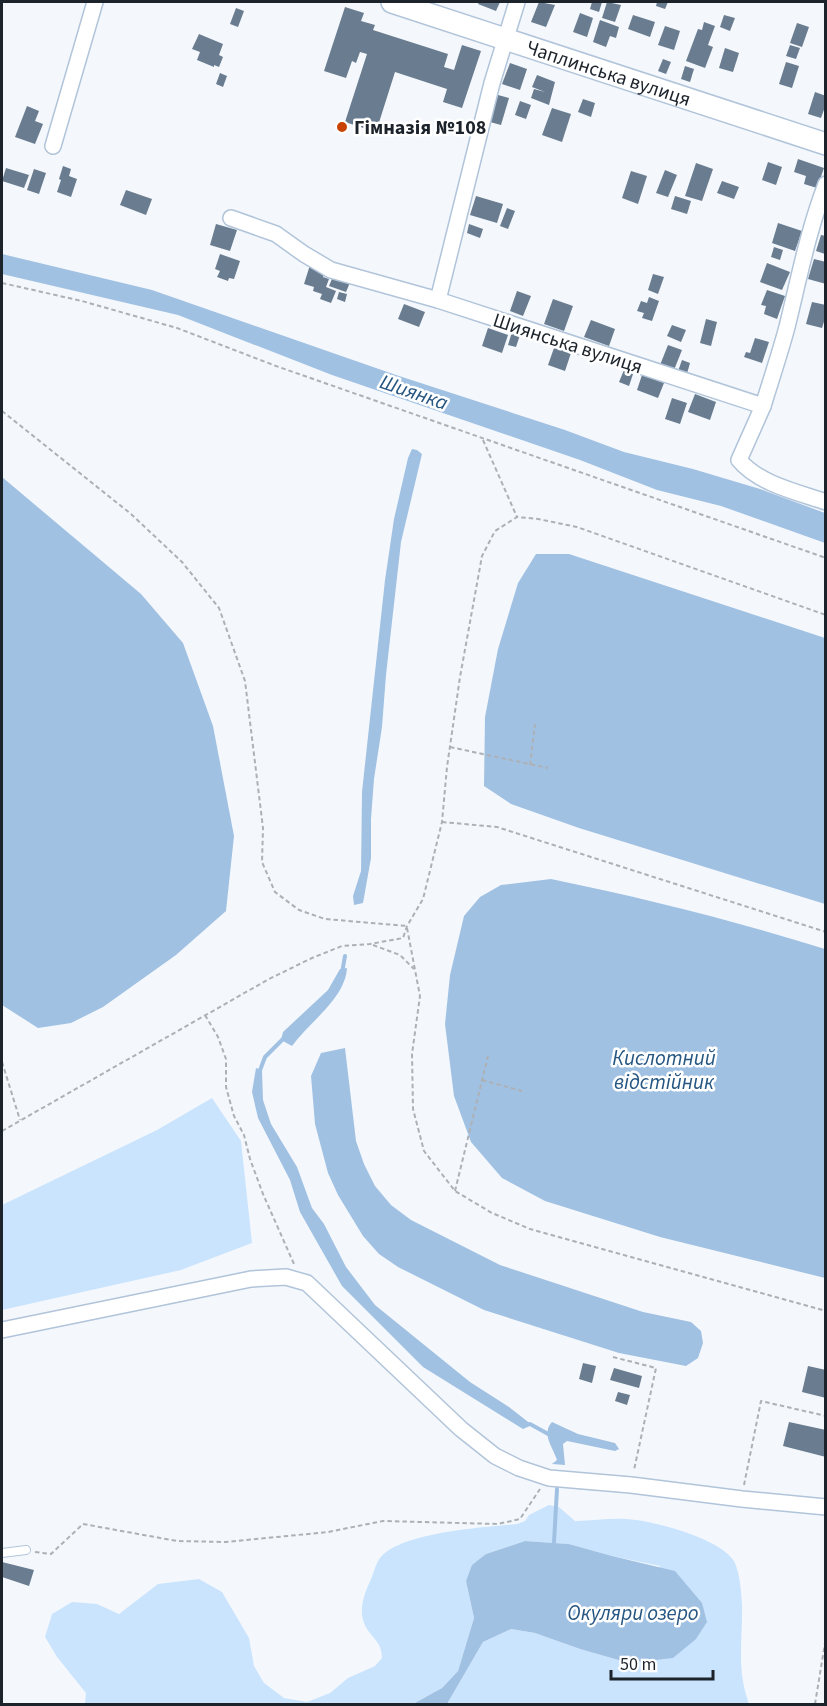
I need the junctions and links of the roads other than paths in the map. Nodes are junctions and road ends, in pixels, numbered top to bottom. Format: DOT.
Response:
graph roads {
  1 [pos="95,2"];
  2 [pos="393,2"];
  3 [pos="517,2"];
  4 [pos="505,39"];
  5 [pos="825,144"];
  6 [pos="53,146"];
  7 [pos="825,184"];
  8 [pos="231,218"];
  9 [pos="438,300"];
  10 [pos="763,406"];
  11 [pos="825,502"];
  12 [pos="2,1330"];
  13 [pos="825,1507"];
  14 [pos="26,1550"];
  15 [pos="2,1553"];
  1 -- 6 [label="street"];
  2 -- 4 [label="street, Чаплинська вулиця"];
  3 -- 4 [label="street"];
  4 -- 5 [label="street, Чаплинська вулиця"];
  4 -- 9 [label="street"];
  7 -- 10 [label="street"];
  8 -- 9 [label="street, Шиянська вулиця"];
  9 -- 10 [label="street, Шиянська вулиця"];
  10 -- 11 [label="street"];
  12 -- 13 [label="street"];
  14 -- 15 [label="lane"];
}
